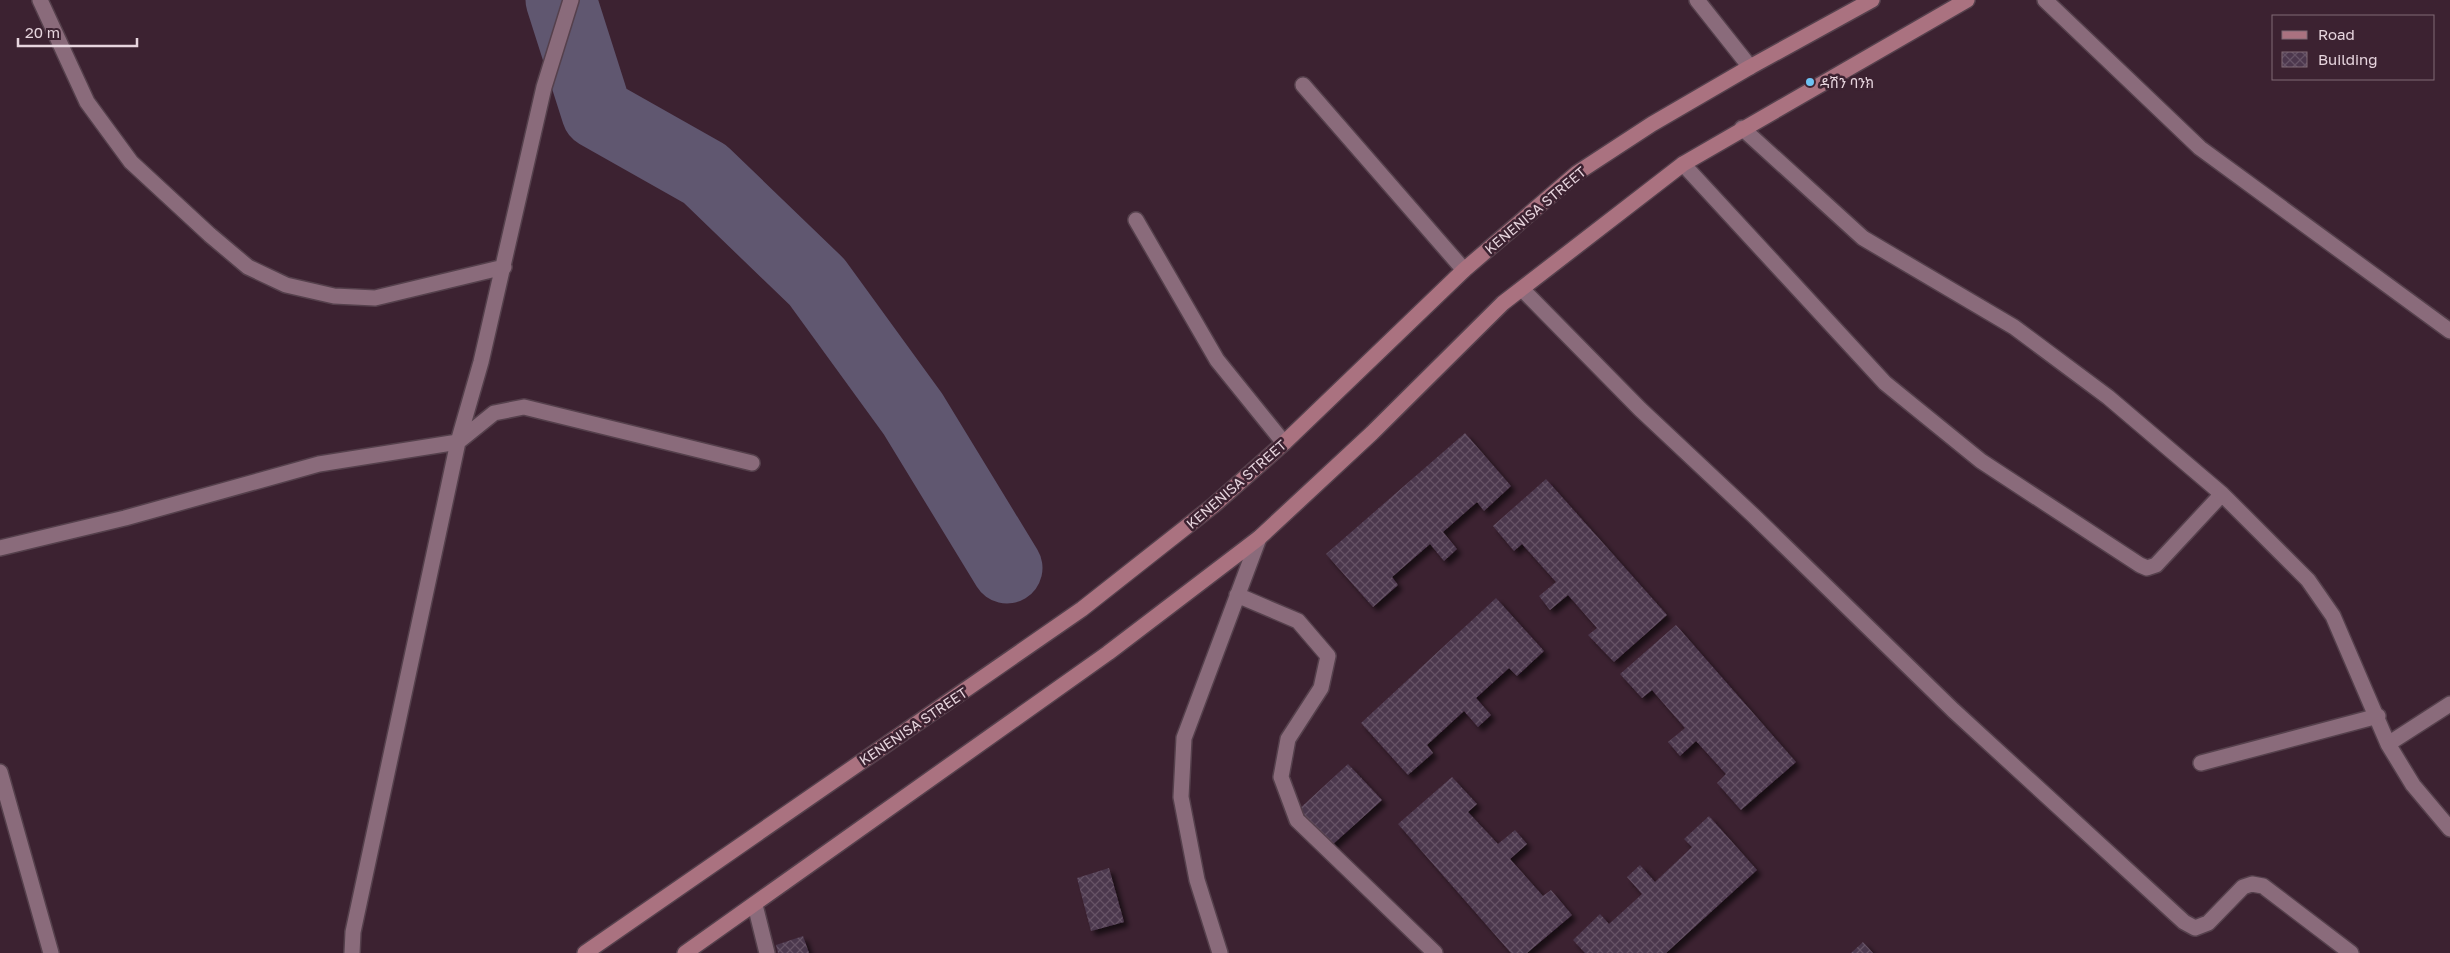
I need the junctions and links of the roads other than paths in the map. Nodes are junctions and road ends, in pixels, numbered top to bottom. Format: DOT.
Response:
graph roads {
  1 [pos="40,0"];
  2 [pos="571,0"];
  3 [pos="1697,0"];
  4 [pos="1872,0"];
  5 [pos="1968,0"];
  6 [pos="2045,0"];
  7 [pos="1750,67"];
  8 [pos="1303,85"];
  9 [pos="1742,128"];
  10 [pos="1683,164"];
  11 [pos="1136,220"];
  12 [pos="504,267"];
  13 [pos="1464,270"];
  14 [pos="1522,289"];
  15 [pos="2450,331"];
  16 [pos="458,442"];
  17 [pos="1284,443"];
  18 [pos="752,463"];
  19 [pos="2222,494"];
  20 [pos="1259,538"];
  21 [pos="0,548"];
  22 [pos="1237,595"];
  23 [pos="2450,704"];
  24 [pos="2378,716"];
  25 [pos="2388,744"];
  26 [pos="2201,763"];
  27 [pos="0,772"];
  28 [pos="2450,829"];
  29 [pos="755,905"];
  30 [pos="51,953"];
  31 [pos="352,953"];
  32 [pos="585,953"];
  33 [pos="685,953"];
  34 [pos="767,953"];
  35 [pos="1220,953"];
  36 [pos="1435,953"];
  37 [pos="2352,953"];
  1 -- 12 [label="street"];
  2 -- 12 [label="street"];
  3 -- 7 [label="street"];
  4 -- 7 [label="main road, KENENISA STREET"];
  5 -- 9 [label="main road"];
  6 -- 15 [label="street"];
  7 -- 13 [label="main road, KENENISA STREET"];
  8 -- 13 [label="street"];
  9 -- 10 [label="main road"];
  9 -- 19 [label="street"];
  10 -- 14 [label="main road"];
  10 -- 19 [label="street"];
  11 -- 17 [label="street"];
  12 -- 16 [label="street"];
  13 -- 17 [label="main road, KENENISA STREET"];
  14 -- 20 [label="main road"];
  14 -- 37 [label="street"];
  16 -- 18 [label="street"];
  16 -- 21 [label="street"];
  16 -- 31 [label="street"];
  17 -- 32 [label="main road, KENENISA STREET"];
  19 -- 24 [label="street"];
  20 -- 22 [label="street"];
  20 -- 29 [label="main road"];
  22 -- 35 [label="street"];
  22 -- 36 [label="street"];
  23 -- 25 [label="street"];
  24 -- 25 [label="street"];
  24 -- 26 [label="street"];
  25 -- 28 [label="street"];
  27 -- 30 [label="street"];
  29 -- 33 [label="main road"];
  29 -- 34 [label="street"];
}
